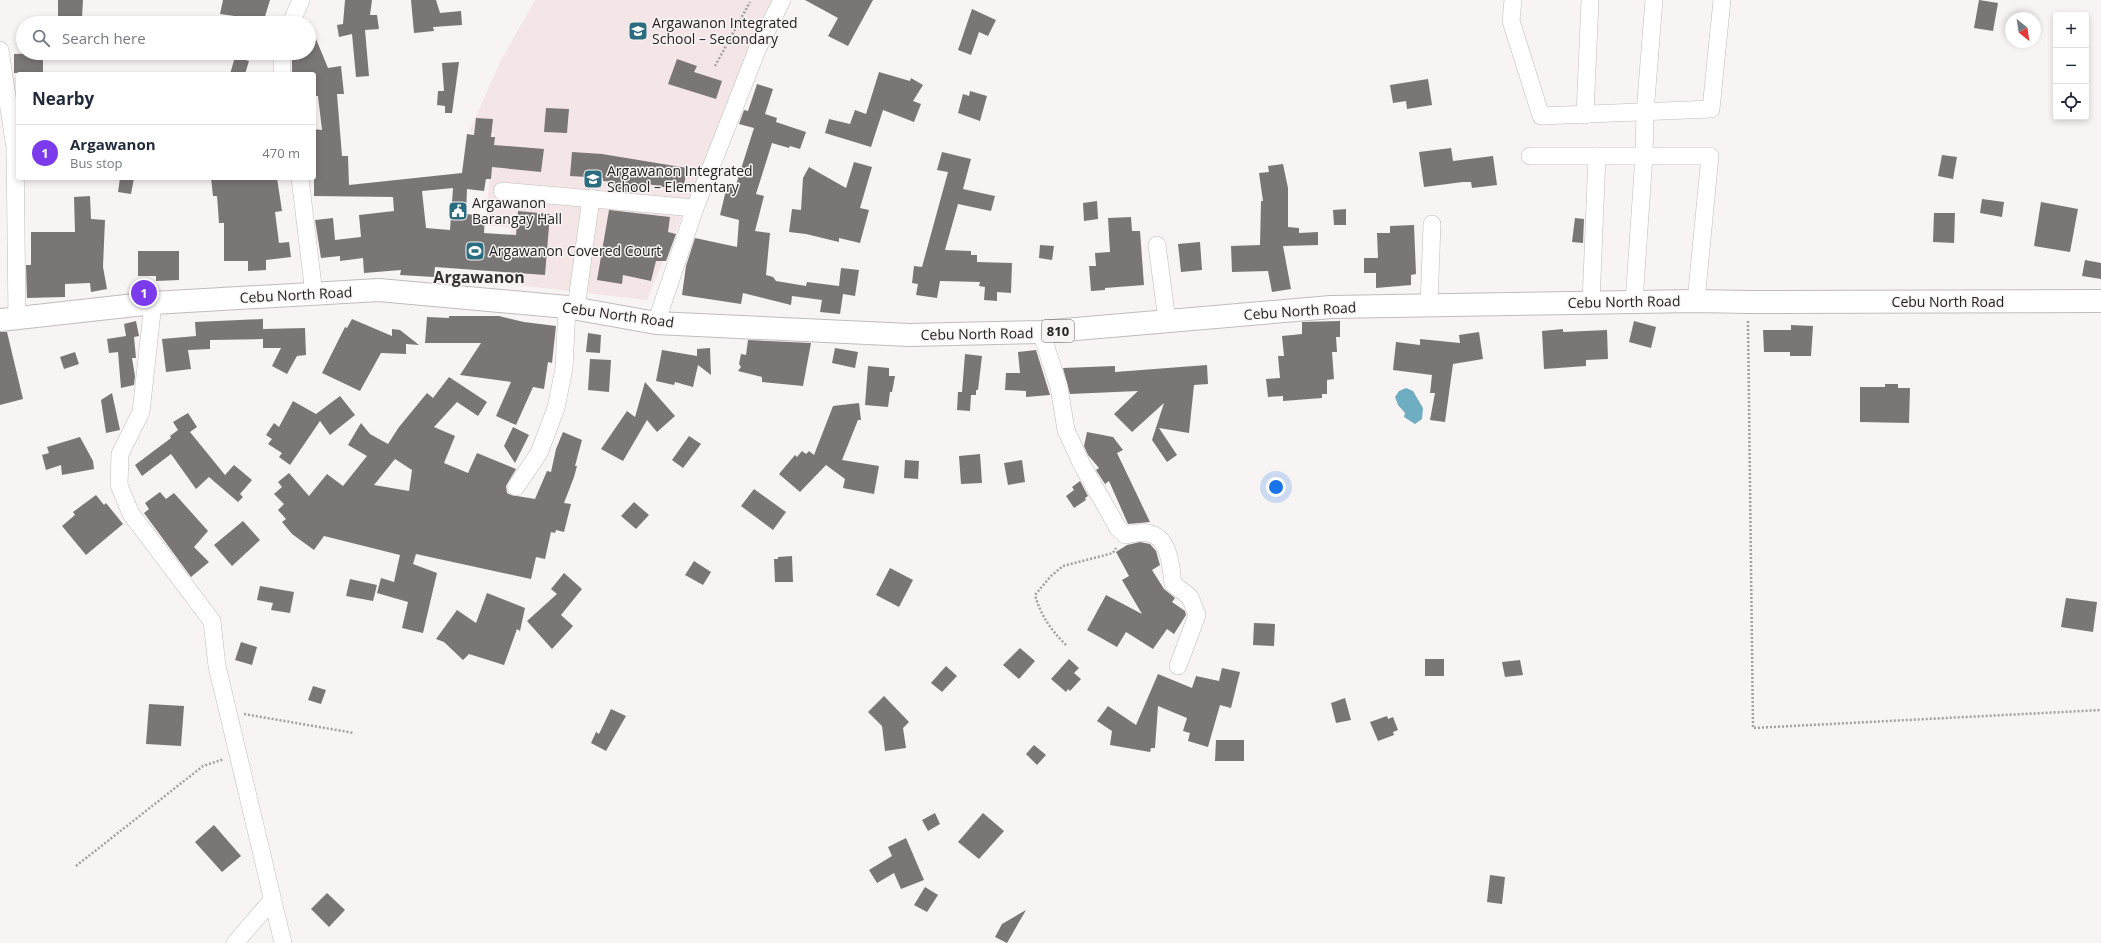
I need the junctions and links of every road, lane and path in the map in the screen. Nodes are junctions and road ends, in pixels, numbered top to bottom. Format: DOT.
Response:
graph roads {
  1 [pos="300,0"];
  2 [pos="782,0"];
  3 [pos="1513,0"];
  4 [pos="1590,0"];
  5 [pos="1654,0"];
  6 [pos="1722,0"];
  7 [pos="750,2"];
  8 [pos="294,16"];
  9 [pos="0,50"];
  10 [pos="282,60"];
  11 [pos="715,66"];
  12 [pos="282,72"];
  13 [pos="1645,113"];
  14 [pos="1585,115"];
  15 [pos="1530,156"];
  16 [pos="1597,156"];
  17 [pos="1644,156"];
  18 [pos="300,180"];
  19 [pos="502,191"];
  20 [pos="591,198"];
  21 [pos="695,208"];
  22 [pos="1432,224"];
  23 [pos="1157,245"];
  24 [pos="314,294"];
  25 [pos="1696,301"];
  26 [pos="2101,301"];
  27 [pos="1634,302"];
  28 [pos="1748,302"];
  29 [pos="153,303"];
  30 [pos="1591,303"];
  31 [pos="1429,306"];
  32 [pos="572,308"];
  33 [pos="8,320"];
  34 [pos="1167,321"];
  35 [pos="656,324"];
  36 [pos="1041,332"];
  37 [pos="516,487"];
  38 [pos="1126,535"];
  39 [pos="1066,645"];
  40 [pos="1178,666"];
  41 [pos="2101,710"];
  42 [pos="228,711"];
  43 [pos="354,733"];
  44 [pos="238,754"];
  45 [pos="76,866"];
  46 [pos="272,900"];
  47 [pos="235,943"];
  48 [pos="282,943"];
  1 -- 8 [label="street"];
  2 -- 21 [label="street"];
  3 -- 14 [label="street"];
  4 -- 14 [label="street"];
  5 -- 13 [label="street"];
  6 -- 13 [label="street"];
  7 -- 11 [label="path"];
  9 -- 33 [label="street"];
  10 -- 12 [label="street"];
  13 -- 14 [label="street"];
  13 -- 17 [label="street"];
  15 -- 16 [label="street"];
  16 -- 17 [label="street"];
  16 -- 30 [label="street"];
  17 -- 25 [label="street"];
  17 -- 27 [label="street"];
  18 -- 24 [label="street"];
  19 -- 20 [label="street"];
  20 -- 21 [label="street"];
  20 -- 32 [label="street"];
  21 -- 35 [label="street"];
  22 -- 31 [label="street"];
  23 -- 34 [label="street"];
  24 -- 29 [label="highway, Cebu North Road / 810"];
  24 -- 32 [label="highway, Cebu North Road / 810"];
  25 -- 27 [label="highway, Cebu North Road / 810"];
  25 -- 28 [label="highway, Cebu North Road / 810"];
  26 -- 28 [label="highway, Cebu North Road / 810"];
  27 -- 30 [label="highway, Cebu North Road / 810"];
  28 -- 41 [label="path"];
  29 -- 33 [label="highway, Cebu North Road / 810"];
  29 -- 42 [label="street"];
  30 -- 31 [label="highway, Cebu North Road / 810"];
  31 -- 34 [label="highway, Cebu North Road / 810"];
  32 -- 35 [label="highway, Cebu North Road / 810"];
  32 -- 37 [label="street"];
  34 -- 36 [label="highway, Cebu North Road / 810"];
  35 -- 36 [label="highway, Cebu North Road / 810"];
  36 -- 38 [label="street"];
  38 -- 39 [label="path"];
  38 -- 40 [label="street"];
  42 -- 43 [label="path"];
  42 -- 44 [label="street"];
  44 -- 45 [label="path"];
  44 -- 46 [label="street"];
  46 -- 47 [label="street"];
  46 -- 48 [label="street"];
}
